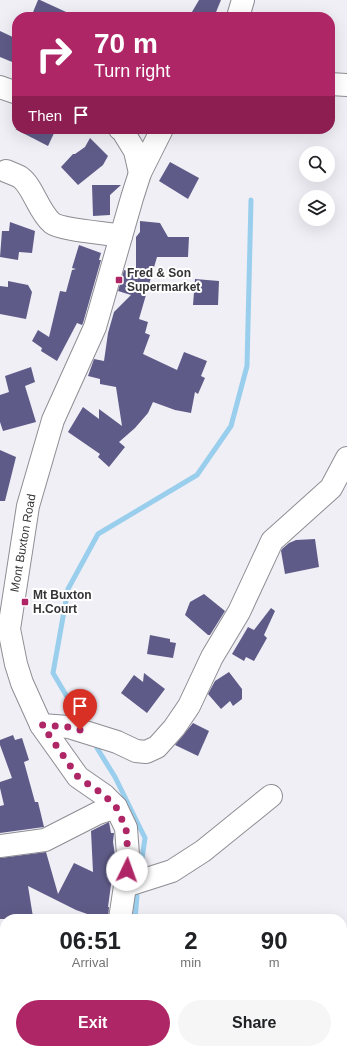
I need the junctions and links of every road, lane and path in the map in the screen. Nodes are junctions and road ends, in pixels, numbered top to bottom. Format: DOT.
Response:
graph roads {
  1 [pos="243,0"];
  2 [pos="239,12"];
  3 [pos="335,84"];
  4 [pos="347,85"];
  5 [pos="0,87"];
  6 [pos="12,91"];
  7 [pos="124,134"];
  8 [pos="160,134"];
  9 [pos="6,171"];
  10 [pos="140,173"];
  11 [pos="121,236"];
  12 [pos="347,458"];
  13 [pos="42,725"];
  14 [pos="271,796"];
  15 [pos="116,807"];
  16 [pos="0,846"];
  17 [pos="125,886"];
  18 [pos="121,914"];
  1 -- 2 [label="street"];
  3 -- 4 [label="street"];
  5 -- 6 [label="street"];
  7 -- 10 [label="street, Mont Buxton Road"];
  8 -- 10 [label="street"];
  9 -- 11 [label="street"];
  10 -- 11 [label="street, Mont Buxton Road"];
  11 -- 13 [label="street, Mont Buxton Road"];
  12 -- 13 [label="street"];
  13 -- 15 [label="street, Mont Buxton Road"];
  14 -- 17 [label="street"];
  15 -- 16 [label="street"];
  15 -- 17 [label="street, Mont Buxton Road"];
  17 -- 18 [label="street, Mont Buxton Road"];
}
